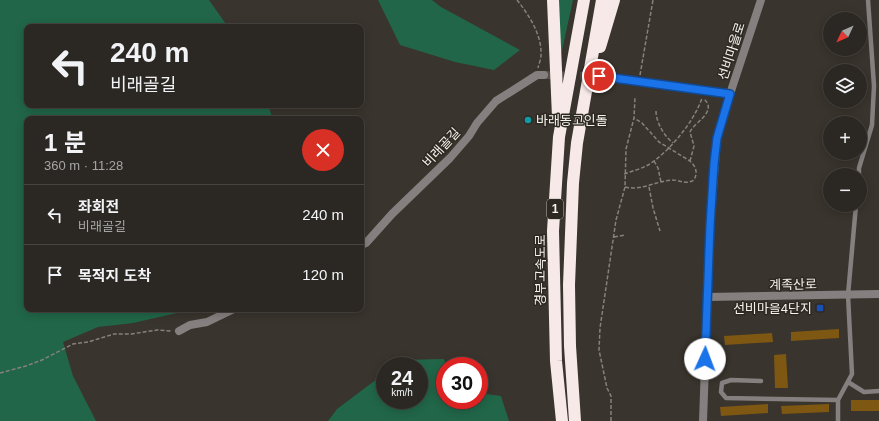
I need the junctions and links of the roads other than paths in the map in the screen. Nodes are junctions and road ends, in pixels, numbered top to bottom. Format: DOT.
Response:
graph roads {
  1 [pos="553,0"];
  2 [pos="584,0"];
  3 [pos="602,0"];
  4 [pos="614,0"];
  5 [pos="761,0"];
  6 [pos="868,0"];
  7 [pos="873,64"];
  8 [pos="879,64"];
  9 [pos="541,75"];
  10 [pos="599,76"];
  11 [pos="730,94"];
  12 [pos="559,137"];
  13 [pos="577,143"];
  14 [pos="859,168"];
  15 [pos="855,212"];
  16 [pos="364,244"];
  17 [pos="879,294"];
  18 [pos="848,295"];
  19 [pos="707,297"];
  20 [pos="228,312"];
  21 [pos="179,331"];
  22 [pos="761,381"];
  23 [pos="848,382"];
  24 [pos="879,391"];
  25 [pos="838,400"];
  26 [pos="562,421"];
  27 [pos="575,421"];
  28 [pos="703,421"];
  29 [pos="838,421"];
  1 -- 12 [label="highway"];
  2 -- 12 [label="highway, 경부고속도로 / 1"];
  3 -- 13 [label="highway, 1"];
  4 -- 13 [label="highway"];
  5 -- 11 [label="street, 선비마을로"];
  6 -- 7 [label="lane"];
  7 -- 8 [label="lane"];
  7 -- 14 [label="lane"];
  9 -- 16 [label="street, 비래골길"];
  10 -- 11 [label="street"];
  11 -- 19 [label="street, 선비마을로"];
  12 -- 26 [label="highway, 경부고속도로 / 1"];
  13 -- 27 [label="highway, 1"];
  15 -- 18 [label="lane"];
  17 -- 18 [label="street, 계족산로"];
  18 -- 19 [label="street, 계족산로"];
  18 -- 23 [label="lane"];
  19 -- 28 [label="street, 선비마을로"];
  20 -- 21 [label="street"];
  22 -- 25 [label="lane"];
  23 -- 24 [label="lane"];
  23 -- 25 [label="lane"];
  25 -- 29 [label="lane"];
}
